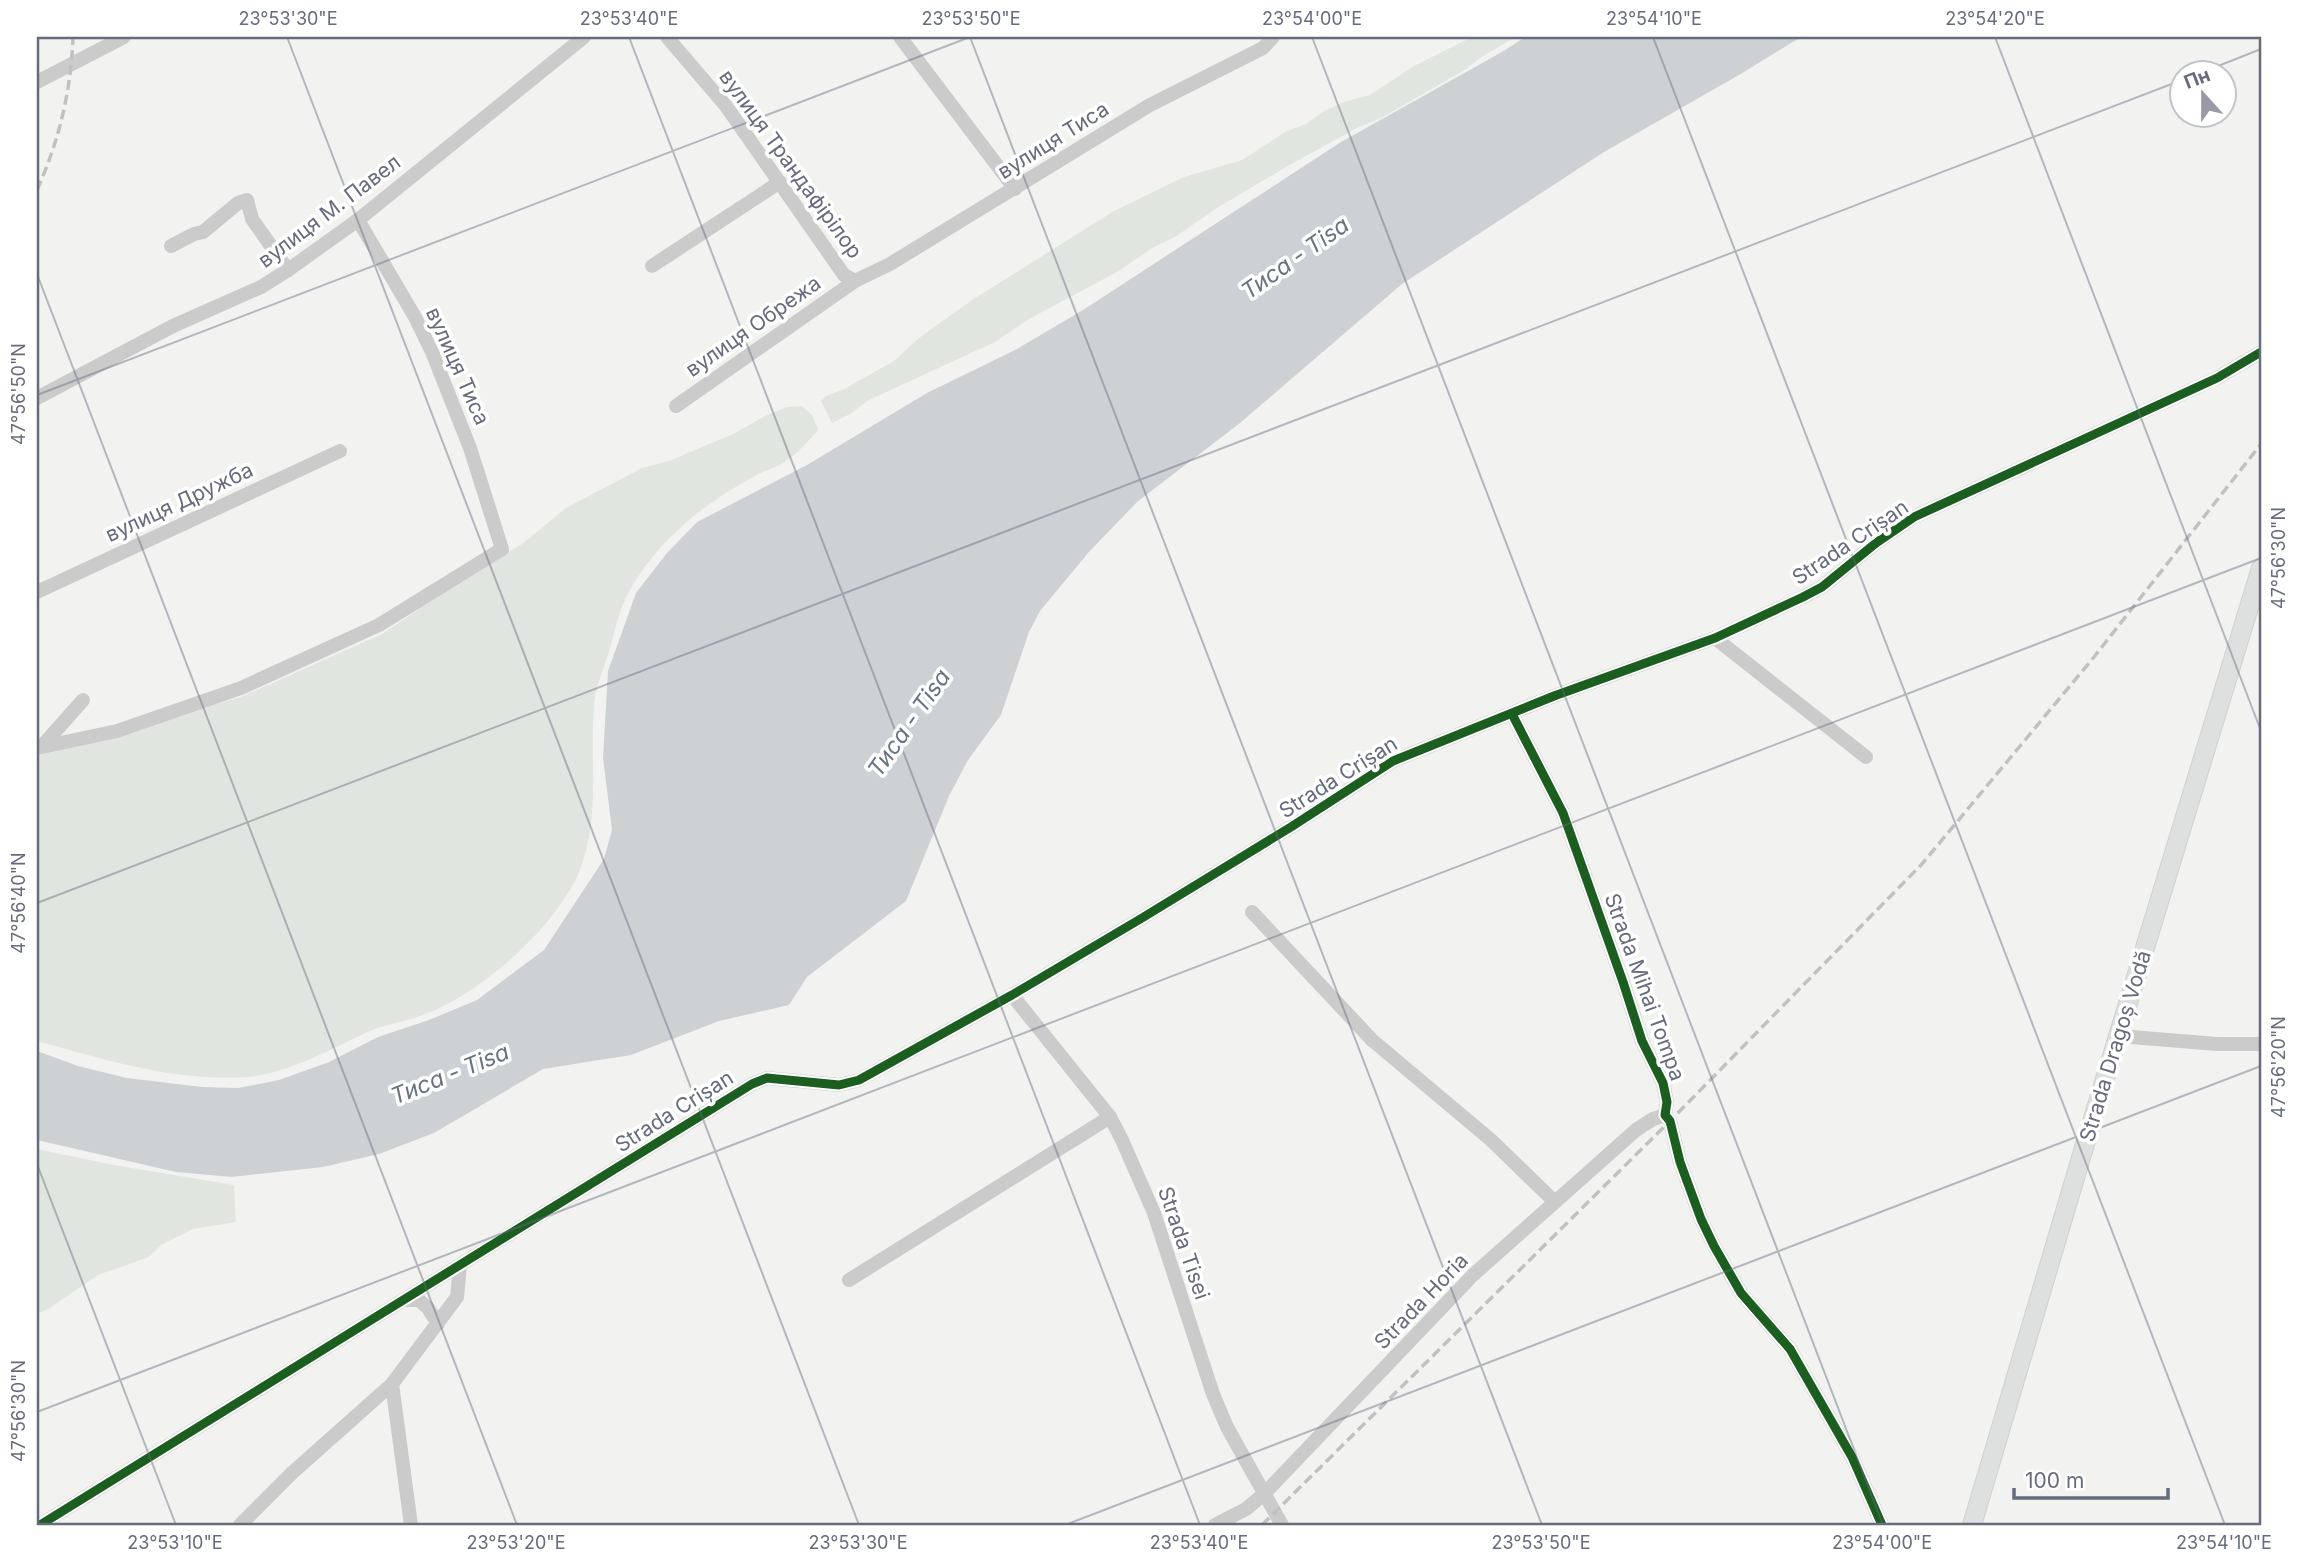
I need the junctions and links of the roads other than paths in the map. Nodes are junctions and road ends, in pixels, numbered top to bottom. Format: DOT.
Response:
graph roads {
  1 [pos="124,37"];
  2 [pos="584,37"];
  3 [pos="667,37"];
  4 [pos="900,37"];
  5 [pos="1273,37"];
  6 [pos="37,82"];
  7 [pos="780,182"];
  8 [pos="1016,189"];
  9 [pos="358,220"];
  10 [pos="171,246"];
  11 [pos="652,266"];
  12 [pos="288,270"];
  13 [pos="855,281"];
  14 [pos="2261,352"];
  15 [pos="37,398"];
  16 [pos="676,405"];
  17 [pos="340,451"];
  18 [pos="2261,570"];
  19 [pos="37,592"];
  20 [pos="1715,638"];
  21 [pos="83,700"];
  22 [pos="1512,714"];
  23 [pos="41,746"];
  24 [pos="1866,757"];
  25 [pos="1252,912"];
  26 [pos="1012,995"];
  27 [pos="2119,1036"];
  28 [pos="2261,1044"];
  29 [pos="1665,1115"];
  30 [pos="1110,1116"];
  31 [pos="1555,1202"];
  32 [pos="460,1265"];
  33 [pos="849,1280"];
  34 [pos="403,1300"];
  35 [pos="438,1324"];
  36 [pos="392,1384"];
  37 [pos="1264,1494"];
  38 [pos="40,1525"];
  39 [pos="240,1525"];
  40 [pos="411,1525"];
  41 [pos="1214,1525"];
  42 [pos="1282,1525"];
  43 [pos="1882,1525"];
  44 [pos="1972,1525"];
  1 -- 6 [label="street"];
  2 -- 9 [label="street, вулиця М. Павел"];
  3 -- 7 [label="street, вулиця Трандафірілор"];
  4 -- 8 [label="street"];
  5 -- 8 [label="street, вулиця Тиса"];
  7 -- 11 [label="street"];
  7 -- 13 [label="street, вулиця Трандафірілор"];
  8 -- 13 [label="street, вулиця Тиса"];
  9 -- 12 [label="street, вулиця М. Павел"];
  9 -- 23 [label="street, вулиця Тиса"];
  10 -- 12 [label="street"];
  12 -- 15 [label="street, вулиця М. Павел"];
  13 -- 16 [label="street, вулиця Обрежа"];
  14 -- 20 [label="street, Strada Crișan"];
  17 -- 19 [label="street, вулиця Дружба"];
  18 -- 27 [label="main road, Strada Dragoș Vodă"];
  20 -- 22 [label="street, Strada Crișan"];
  20 -- 24 [label="street"];
  21 -- 23 [label="street"];
  22 -- 26 [label="street, Strada Crișan"];
  22 -- 29 [label="street, Strada Mihai Tompa"];
  25 -- 31 [label="street"];
  26 -- 30 [label="street, Strada Tisei"];
  26 -- 32 [label="street, Strada Crișan"];
  27 -- 28 [label="street"];
  27 -- 44 [label="main road, Strada Dragoș Vodă"];
  29 -- 31 [label="street, Strada Horia"];
  29 -- 43 [label="street, Strada Mihai Tompa"];
  30 -- 33 [label="street"];
  30 -- 37 [label="street, Strada Tisei"];
  31 -- 37 [label="street, Strada Horia"];
  32 -- 34 [label="street, Strada Crișan"];
  32 -- 35 [label="street"];
  34 -- 35 [label="street"];
  34 -- 38 [label="street, Strada Crișan"];
  35 -- 36 [label="street"];
  36 -- 39 [label="street"];
  36 -- 40 [label="street"];
  37 -- 41 [label="street, Strada Horia"];
  37 -- 42 [label="street, Strada Tisei"];
}
